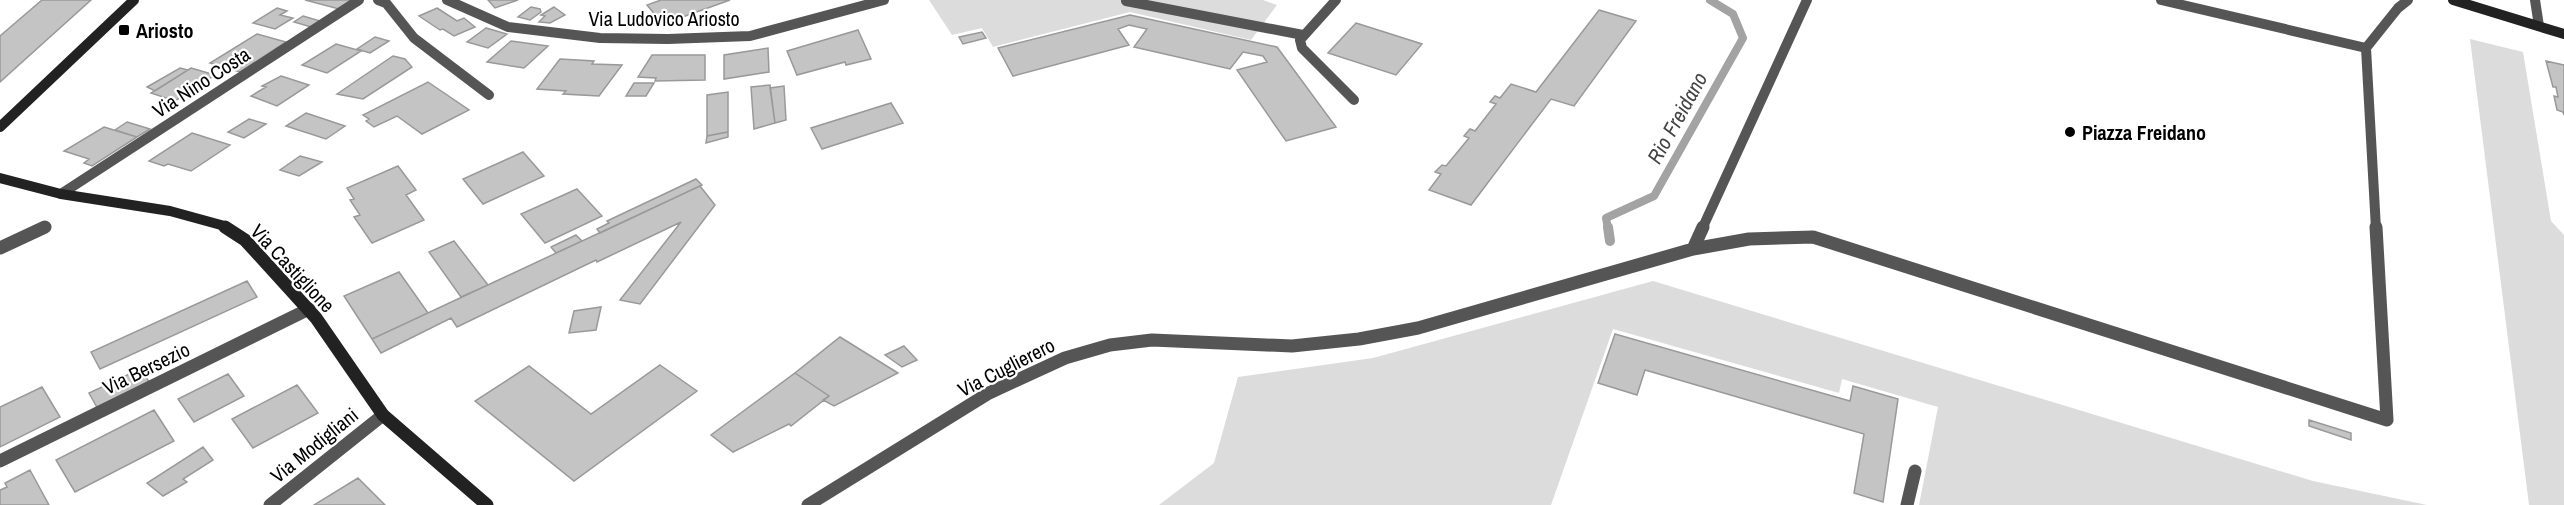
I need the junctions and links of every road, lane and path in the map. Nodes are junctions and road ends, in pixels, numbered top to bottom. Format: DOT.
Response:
graph roads {
  1 [pos="134,0"];
  2 [pos="360,0"];
  3 [pos="378,0"];
  4 [pos="447,0"];
  5 [pos="884,0"];
  6 [pos="1336,0"];
  7 [pos="1807,0"];
  8 [pos="2161,0"];
  9 [pos="2408,0"];
  10 [pos="2453,0"];
  11 [pos="2535,0"];
  12 [pos="1126,1"];
  13 [pos="2539,26"];
  14 [pos="2564,34"];
  15 [pos="1303,35"];
  16 [pos="2366,48"];
  17 [pos="489,95"];
  18 [pos="1354,100"];
  19 [pos="0,127"];
  20 [pos="0,178"];
  21 [pos="61,194"];
  22 [pos="46,227"];
  23 [pos="0,248"];
  24 [pos="1693,249"];
  25 [pos="309,309"];
  26 [pos="383,415"];
  27 [pos="0,461"];
  28 [pos="1915,471"];
  29 [pos="270,505"];
  30 [pos="487,505"];
  31 [pos="808,505"];
  32 [pos="1907,505"];
  1 -- 19 [label="main road"];
  2 -- 21 [label="street, Via Nino Costa"];
  3 -- 17 [label="street"];
  4 -- 5 [label="street, Via Ludovico Ariosto"];
  6 -- 15 [label="street"];
  7 -- 24 [label="street"];
  8 -- 16 [label="street"];
  9 -- 16 [label="street"];
  10 -- 13 [label="main road"];
  11 -- 13 [label="street"];
  12 -- 15 [label="street"];
  13 -- 14 [label="main road"];
  15 -- 18 [label="street"];
  16 -- 24 [label="street, Via Cuglierero"];
  20 -- 21 [label="main road, Via Castiglione"];
  21 -- 25 [label="main road, Via Castiglione"];
  22 -- 23 [label="street"];
  24 -- 31 [label="street, Via Cuglierero"];
  25 -- 26 [label="main road, Via Castiglione"];
  25 -- 27 [label="street, Via Bersezio"];
  26 -- 29 [label="street, Via Modigliani"];
  26 -- 30 [label="main road, Via Castiglione"];
  28 -- 32 [label="street"];
}
